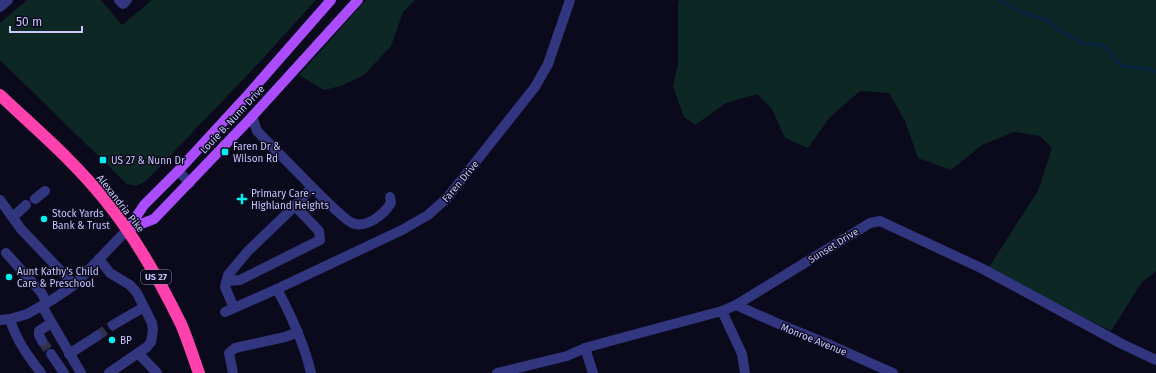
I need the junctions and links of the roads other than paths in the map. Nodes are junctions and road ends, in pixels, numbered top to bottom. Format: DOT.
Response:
graph roads {
  1 [pos="8,0"];
  2 [pos="119,0"];
  3 [pos="127,0"];
  4 [pos="331,0"];
  5 [pos="358,0"];
  6 [pos="570,0"];
  7 [pos="0,7"];
  8 [pos="0,95"];
  9 [pos="252,116"];
  10 [pos="240,129"];
  11 [pos="257,131"];
  12 [pos="178,171"];
  13 [pos="190,183"];
  14 [pos="312,187"];
  15 [pos="45,191"];
  16 [pos="390,197"];
  17 [pos="35,199"];
  18 [pos="0,200"];
  19 [pos="26,206"];
  20 [pos="295,206"];
  21 [pos="13,217"];
  22 [pos="128,229"];
  23 [pos="6,253"];
  24 [pos="99,258"];
  25 [pos="227,281"];
  26 [pos="74,285"];
  27 [pos="277,289"];
  28 [pos="45,305"];
  29 [pos="736,305"];
  30 [pos="144,307"];
  31 [pos="722,311"];
  32 [pos="5,320"];
  33 [pos="51,323"];
  34 [pos="113,325"];
  35 [pos="298,332"];
  36 [pos="97,336"];
  37 [pos="42,341"];
  38 [pos="585,348"];
  39 [pos="51,354"];
  40 [pos="69,354"];
  41 [pos="134,356"];
  42 [pos="1156,360"];
  43 [pos="79,371"];
  44 [pos="41,373"];
  45 [pos="66,373"];
  46 [pos="109,373"];
  47 [pos="119,373"];
  48 [pos="157,373"];
  49 [pos="199,373"];
  50 [pos="233,373"];
  51 [pos="311,373"];
  52 [pos="496,373"];
  53 [pos="593,373"];
  54 [pos="745,373"];
  55 [pos="893,373"];
  1 -- 7 [label="street"];
  2 -- 3 [label="street"];
  4 -- 12 [label="main road, Louie B. Nunn Drive"];
  5 -- 9 [label="main road, Louie B. Nunn Drive"];
  6 -- 27 [label="street, Faren Drive"];
  8 -- 22 [label="highway, Alexandria Pike / US 27"];
  9 -- 10 [label="main road, Louie B. Nunn Drive"];
  9 -- 11 [label="street"];
  10 -- 11 [label="street"];
  10 -- 13 [label="main road, Louie B. Nunn Drive"];
  11 -- 14 [label="street"];
  12 -- 13 [label="street"];
  12 -- 22 [label="main road, Louie B. Nunn Drive"];
  13 -- 22 [label="main road, Louie B. Nunn Drive"];
  14 -- 16 [label="street"];
  14 -- 20 [label="street"];
  15 -- 17 [label="street"];
  18 -- 21 [label="street"];
  19 -- 21 [label="street"];
  20 -- 25 [label="street"];
  20 -- 25 [label="street"];
  21 -- 26 [label="street"];
  22 -- 24 [label="street"];
  22 -- 49 [label="highway, Alexandria Pike / US 27"];
  23 -- 28 [label="street"];
  24 -- 26 [label="street"];
  24 -- 30 [label="street"];
  25 -- 27 [label="street, Faren Drive"];
  26 -- 28 [label="street"];
  27 -- 35 [label="street"];
  28 -- 32 [label="street"];
  28 -- 33 [label="street"];
  29 -- 31 [label="street, Sunset Drive"];
  29 -- 42 [label="street, Sunset Drive"];
  29 -- 55 [label="street, Monroe Avenue"];
  30 -- 34 [label="street"];
  30 -- 41 [label="street"];
  31 -- 38 [label="street, Sunset Drive"];
  31 -- 54 [label="street"];
  32 -- 44 [label="street"];
  33 -- 37 [label="street"];
  33 -- 40 [label="street"];
  35 -- 50 [label="street"];
  35 -- 51 [label="street"];
  36 -- 40 [label="street"];
  38 -- 52 [label="street, Sunset Drive"];
  38 -- 53 [label="street"];
  39 -- 45 [label="street"];
  40 -- 43 [label="street"];
  41 -- 46 [label="street"];
  41 -- 47 [label="street"];
  41 -- 48 [label="street"];
  43 -- 45 [label="street"];
}
